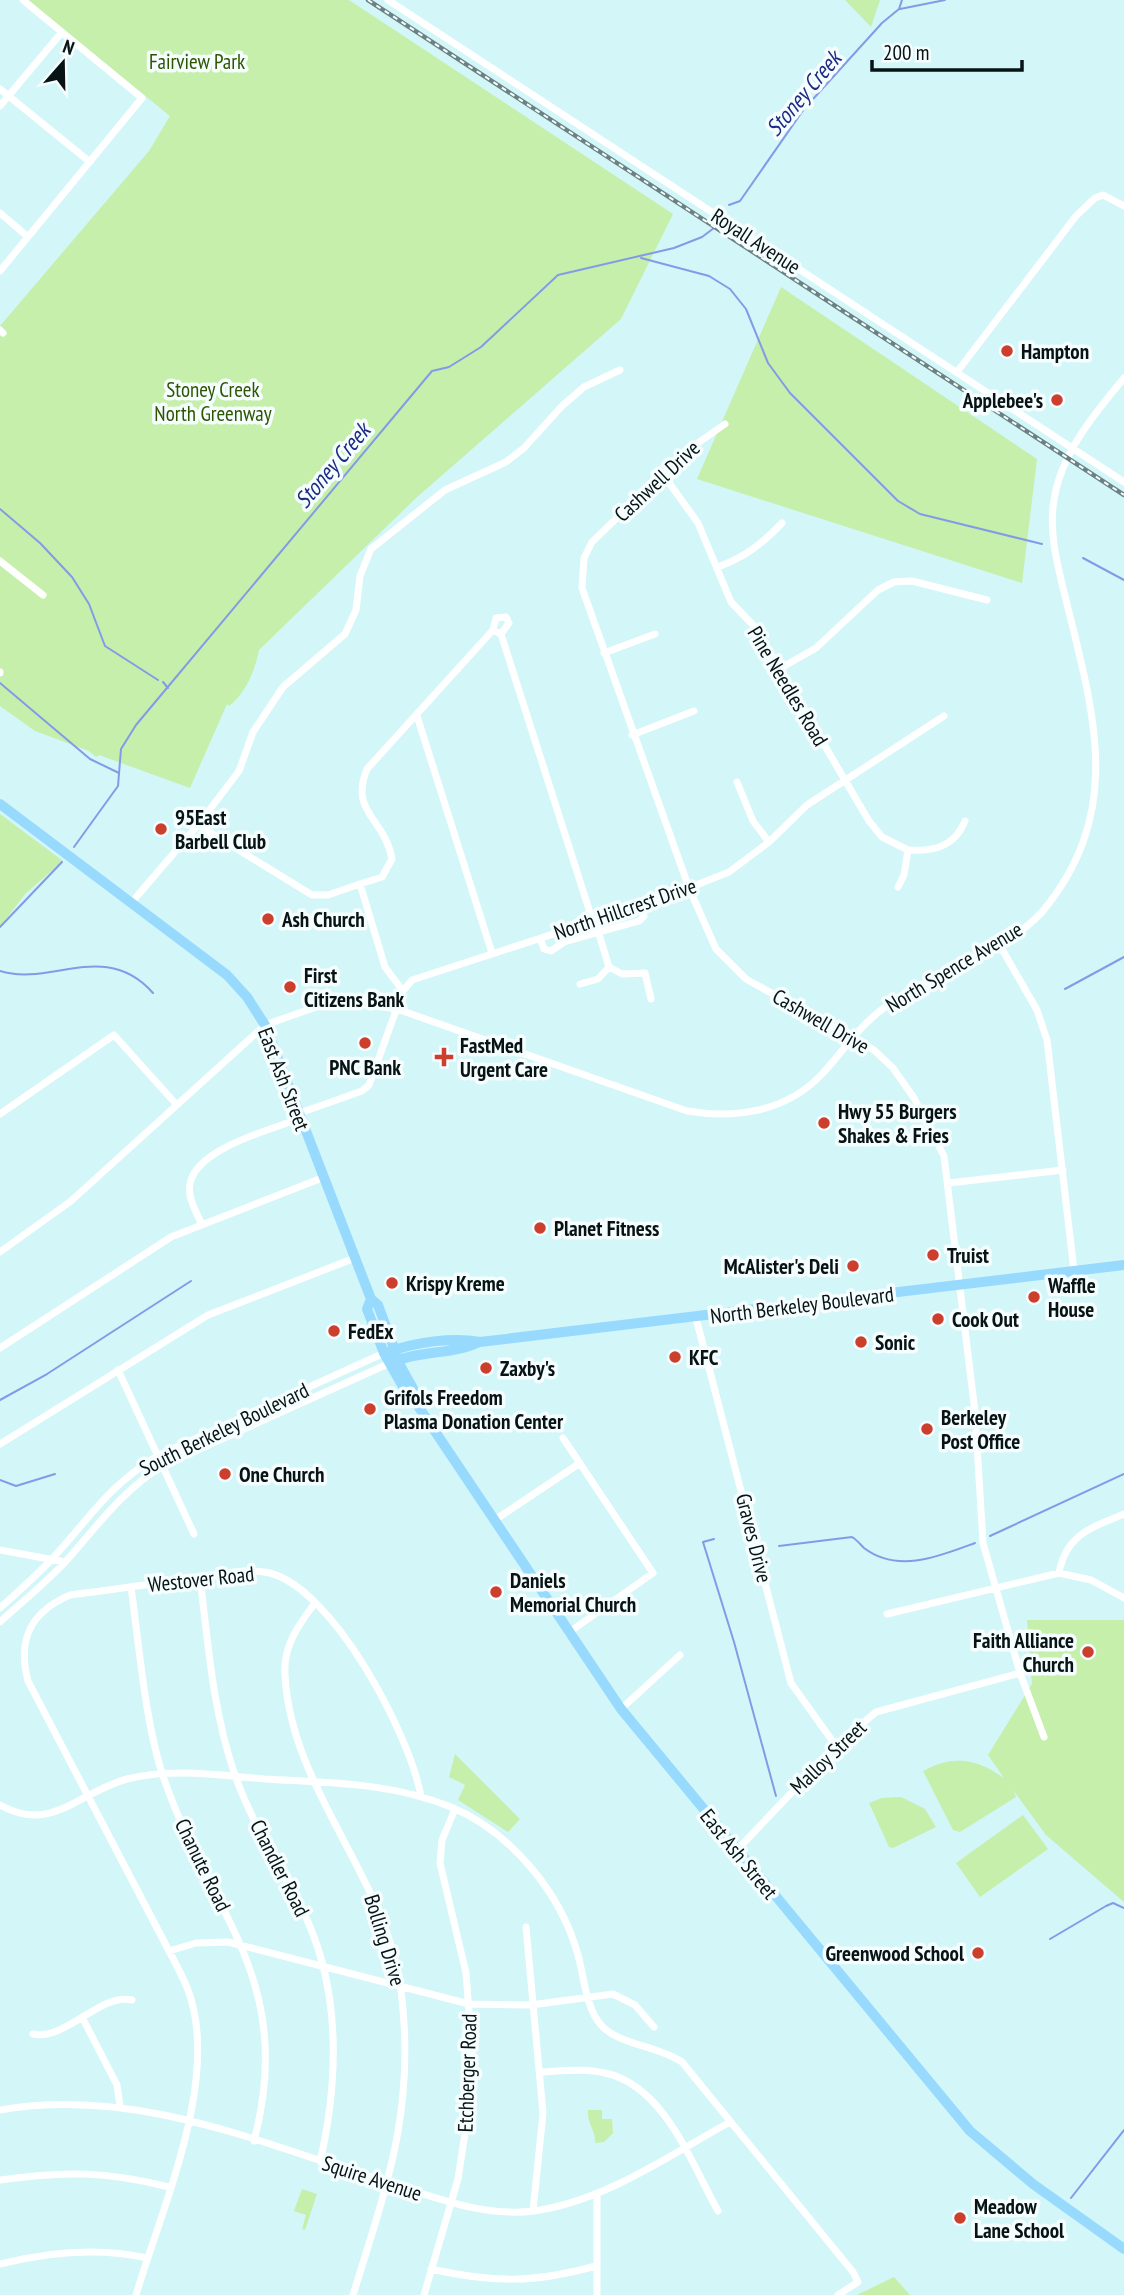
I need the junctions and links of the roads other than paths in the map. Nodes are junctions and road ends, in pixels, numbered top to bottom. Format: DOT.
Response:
graph roads {
  1 [pos="23,0"];
  2 [pos="388,0"];
  3 [pos="62,32"];
  4 [pos="0,89"];
  5 [pos="8,96"];
  6 [pos="0,106"];
  7 [pos="90,162"];
  8 [pos="1124,206"];
  9 [pos="0,213"];
  10 [pos="29,237"];
  11 [pos="0,271"];
  12 [pos="620,370"];
  13 [pos="957,372"];
  14 [pos="1124,378"];
  15 [pos="725,425"];
  16 [pos="1073,448"];
  17 [pos="662,473"];
  18 [pos="1124,482"];
  19 [pos="782,523"];
  20 [pos="0,561"];
  21 [pos="718,567"];
  22 [pos="43,595"];
  23 [pos="987,600"];
  24 [pos="493,630"];
  25 [pos="501,634"];
  26 [pos="655,634"];
  27 [pos="604,653"];
  28 [pos="779,669"];
  29 [pos="694,710"];
  30 [pos="417,716"];
  31 [pos="944,716"];
  32 [pos="632,735"];
  33 [pos="844,781"];
  34 [pos="737,782"];
  35 [pos="0,804"];
  36 [pos="965,821"];
  37 [pos="198,825"];
  38 [pos="769,842"];
  39 [pos="908,849"];
  40 [pos="360,884"];
  41 [pos="898,887"];
  42 [pos="689,888"];
  43 [pos="132,902"];
  44 [pos="641,906"];
  45 [pos="593,922"];
  46 [pos="599,935"];
  47 [pos="540,938"];
  48 [pos="999,944"];
  49 [pos="492,953"];
  50 [pos="609,967"];
  51 [pos="580,984"];
  52 [pos="403,991"];
  53 [pos="650,999"];
  54 [pos="397,1009"];
  55 [pos="265,1025"];
  56 [pos="853,1037"];
  57 [pos="176,1104"];
  58 [pos="0,1114"];
  59 [pos="298,1116"];
  60 [pos="1063,1170"];
  61 [pos="323,1178"];
  62 [pos="949,1183"];
  63 [pos="202,1225"];
  64 [pos="0,1252"];
  65 [pos="355,1258"];
  66 [pos="1124,1265"];
  67 [pos="1074,1271"];
  68 [pos="960,1287"];
  69 [pos="371,1299"];
  70 [pos="696,1318"];
  71 [pos="386,1327"];
  72 [pos="480,1342"];
  73 [pos="423,1344"];
  74 [pos="0,1348"];
  75 [pos="392,1356"];
  76 [pos="118,1370"];
  77 [pos="563,1438"];
  78 [pos="0,1444"];
  79 [pos="157,1456"];
  80 [pos="580,1463"];
  81 [pos="162,1466"];
  82 [pos="1124,1514"];
  83 [pos="495,1520"];
  84 [pos="194,1534"];
  85 [pos="0,1550"];
  86 [pos="52,1559"];
  87 [pos="65,1562"];
  88 [pos="1059,1573"];
  89 [pos="200,1577"];
  90 [pos="131,1587"];
  91 [pos="996,1588"];
  92 [pos="1124,1598"];
  93 [pos="315,1603"];
  94 [pos="0,1608"];
  95 [pos="887,1614"];
  96 [pos="0,1622"];
  97 [pos="568,1633"];
  98 [pos="680,1656"];
  99 [pos="1020,1673"];
  100 [pos="621,1709"];
  101 [pos="1044,1737"];
  102 [pos="836,1746"];
  103 [pos="162,1772"];
  104 [pos="235,1777"];
  105 [pos="316,1782"];
  106 [pos="87,1795"];
  107 [pos="421,1796"];
  108 [pos="0,1805"];
  109 [pos="455,1809"];
  110 [pos="736,1851"];
  111 [pos="526,1927"];
  112 [pos="243,1945"];
  113 [pos="169,1951"];
  114 [pos="321,1965"];
  115 [pos="401,1986"];
  116 [pos="589,1996"];
  117 [pos="132,2000"];
  118 [pos="469,2004"];
  119 [pos="531,2005"];
  120 [pos="82,2017"];
  121 [pos="654,2026"];
  122 [pos="33,2035"];
  123 [pos="541,2071"];
  124 [pos="120,2106"];
  125 [pos="0,2110"];
  126 [pos="190,2121"];
  127 [pos="730,2122"];
  128 [pos="254,2141"];
  129 [pos="683,2148"];
  130 [pos="320,2162"];
  131 [pos="0,2180"];
  132 [pos="388,2183"];
  133 [pos="169,2187"];
  134 [pos="597,2194"];
  135 [pos="451,2203"];
  136 [pos="533,2211"];
  137 [pos="718,2211"];
  138 [pos="1124,2249"];
  139 [pos="147,2258"];
  140 [pos="0,2264"];
  141 [pos="596,2266"];
  142 [pos="431,2269"];
  143 [pos="136,2295"];
  144 [pos="353,2295"];
  145 [pos="424,2295"];
  146 [pos="597,2295"];
  147 [pos="838,2295"];
  1 -- 3 [label="street"];
  2 -- 13 [label="street, Royall Avenue"];
  3 -- 5 [label="street"];
  3 -- 7 [label="street"];
  4 -- 5 [label="street"];
  5 -- 6 [label="street"];
  5 -- 7 [label="street"];
  7 -- 10 [label="street"];
  8 -- 13 [label="street"];
  9 -- 10 [label="street"];
  10 -- 11 [label="street"];
  12 -- 37 [label="street"];
  13 -- 16 [label="street, Royall Avenue"];
  14 -- 16 [label="street, North Spence Avenue"];
  15 -- 17 [label="street, Cashwell Drive"];
  16 -- 18 [label="street, Royall Avenue"];
  16 -- 48 [label="street, North Spence Avenue"];
  17 -- 21 [label="street, Pine Needles Road"];
  17 -- 27 [label="street, Cashwell Drive"];
  19 -- 21 [label="street"];
  20 -- 22 [label="street"];
  21 -- 28 [label="street, Pine Needles Road"];
  23 -- 28 [label="street"];
  24 -- 25 [label="street"];
  24 -- 25 [label="street"];
  24 -- 30 [label="street"];
  25 -- 45 [label="street"];
  26 -- 27 [label="street"];
  27 -- 32 [label="street, Cashwell Drive"];
  28 -- 33 [label="street, Pine Needles Road"];
  29 -- 32 [label="street"];
  30 -- 40 [label="street"];
  30 -- 49 [label="street"];
  31 -- 33 [label="street, North Hillcrest Drive"];
  32 -- 42 [label="street, Cashwell Drive"];
  33 -- 38 [label="street, North Hillcrest Drive"];
  33 -- 39 [label="street, Pine Needles Road"];
  34 -- 38 [label="street"];
  35 -- 43 [label="main road, East Ash Street"];
  36 -- 39 [label="street"];
  37 -- 40 [label="street"];
  37 -- 43 [label="street"];
  38 -- 42 [label="street, North Hillcrest Drive"];
  39 -- 41 [label="street"];
  40 -- 52 [label="street"];
  42 -- 44 [label="street, North Hillcrest Drive"];
  42 -- 56 [label="street, Cashwell Drive"];
  43 -- 55 [label="main road, East Ash Street"];
  44 -- 45 [label="street, North Hillcrest Drive"];
  44 -- 46 [label="street"];
  45 -- 46 [label="street"];
  45 -- 47 [label="street, North Hillcrest Drive"];
  46 -- 47 [label="street"];
  46 -- 50 [label="street"];
  47 -- 49 [label="street, North Hillcrest Drive"];
  48 -- 56 [label="street, North Spence Avenue"];
  48 -- 60 [label="street"];
  49 -- 52 [label="street, North Hillcrest Drive"];
  50 -- 51 [label="street"];
  50 -- 53 [label="street"];
  52 -- 54 [label="street"];
  54 -- 55 [label="street, North Spence Avenue"];
  54 -- 56 [label="street, North Spence Avenue"];
  54 -- 59 [label="street"];
  55 -- 57 [label="street"];
  55 -- 59 [label="main road, East Ash Street"];
  56 -- 62 [label="street, Cashwell Drive"];
  57 -- 58 [label="street"];
  57 -- 64 [label="street"];
  59 -- 61 [label="main road, East Ash Street"];
  59 -- 63 [label="street"];
  60 -- 62 [label="street"];
  60 -- 67 [label="street"];
  61 -- 63 [label="street"];
  61 -- 65 [label="main road, East Ash Street"];
  62 -- 68 [label="street, Cashwell Drive"];
  63 -- 74 [label="street"];
  65 -- 69 [label="main road, East Ash Street"];
  65 -- 76 [label="street"];
  66 -- 67 [label="main road, North Berkeley Boulevard"];
  67 -- 68 [label="main road, North Berkeley Boulevard"];
  68 -- 70 [label="main road, North Berkeley Boulevard"];
  68 -- 91 [label="street, Cashwell Drive"];
  69 -- 71 [label="main road, East Ash Street"];
  69 -- 75 [label="main road, East Ash Street"];
  70 -- 72 [label="main road, North Berkeley Boulevard"];
  70 -- 102 [label="street, Graves Drive"];
  71 -- 73 [label="main road"];
  71 -- 75 [label="main road, East Ash Street"];
  72 -- 73 [label="main road, North Berkeley Boulevard"];
  72 -- 75 [label="main road, North Berkeley Boulevard"];
  73 -- 75 [label="main road, North Berkeley Boulevard"];
  75 -- 79 [label="street, South Berkeley Boulevard"];
  75 -- 81 [label="street, South Berkeley Boulevard"];
  75 -- 83 [label="main road, East Ash Street"];
  76 -- 78 [label="street"];
  76 -- 79 [label="street"];
  77 -- 80 [label="street"];
  79 -- 81 [label="street"];
  79 -- 86 [label="street, South Berkeley Boulevard"];
  80 -- 83 [label="street"];
  80 -- 97 [label="street"];
  81 -- 84 [label="street"];
  81 -- 87 [label="street, South Berkeley Boulevard"];
  82 -- 88 [label="street"];
  83 -- 97 [label="main road, East Ash Street"];
  85 -- 86 [label="street"];
  86 -- 87 [label="street"];
  86 -- 94 [label="street, South Berkeley Boulevard"];
  87 -- 96 [label="street, South Berkeley Boulevard"];
  88 -- 91 [label="street"];
  88 -- 92 [label="street"];
  89 -- 90 [label="street, Westover Road"];
  89 -- 93 [label="street, Westover Road"];
  89 -- 104 [label="street, Chandler Road"];
  90 -- 103 [label="street, Chanute Road"];
  90 -- 106 [label="street, Westover Road"];
  91 -- 95 [label="street"];
  91 -- 99 [label="street, Cashwell Drive"];
  93 -- 105 [label="street, Bolling Drive"];
  93 -- 107 [label="street, Westover Road"];
  97 -- 100 [label="main road, East Ash Street"];
  98 -- 100 [label="street"];
  99 -- 101 [label="street, Cashwell Drive"];
  99 -- 102 [label="street, Malloy Street"];
  100 -- 110 [label="main road, East Ash Street"];
  102 -- 110 [label="street, Malloy Street"];
  103 -- 104 [label="street"];
  103 -- 106 [label="street"];
  103 -- 112 [label="street, Chanute Road"];
  104 -- 105 [label="street"];
  104 -- 114 [label="street, Chandler Road"];
  105 -- 107 [label="street"];
  105 -- 115 [label="street, Bolling Drive"];
  106 -- 108 [label="street"];
  106 -- 113 [label="street"];
  107 -- 109 [label="street"];
  109 -- 116 [label="street"];
  109 -- 118 [label="street, Etchberger Road"];
  110 -- 138 [label="main road, East Ash Street"];
  111 -- 119 [label="street"];
  112 -- 113 [label="street"];
  112 -- 114 [label="street"];
  112 -- 128 [label="street, Chanute Road"];
  113 -- 126 [label="street"];
  114 -- 115 [label="street"];
  114 -- 130 [label="street, Chandler Road"];
  115 -- 118 [label="street"];
  115 -- 132 [label="street, Bolling Drive"];
  116 -- 119 [label="street"];
  116 -- 121 [label="street"];
  116 -- 127 [label="street"];
  117 -- 120 [label="street"];
  118 -- 119 [label="street"];
  118 -- 135 [label="street, Etchberger Road"];
  119 -- 123 [label="street"];
  120 -- 122 [label="street"];
  120 -- 124 [label="street"];
  123 -- 129 [label="street"];
  123 -- 136 [label="street"];
  124 -- 125 [label="street, Squire Avenue"];
  124 -- 126 [label="street, Squire Avenue"];
  126 -- 128 [label="street, Squire Avenue"];
  126 -- 133 [label="street"];
  127 -- 129 [label="street, Squire Avenue"];
  127 -- 147 [label="street"];
  128 -- 130 [label="street, Squire Avenue"];
  129 -- 134 [label="street, Squire Avenue"];
  129 -- 137 [label="street"];
  130 -- 132 [label="street, Squire Avenue"];
  131 -- 133 [label="street"];
  132 -- 135 [label="street, Squire Avenue"];
  132 -- 144 [label="street, Bolling Drive"];
  133 -- 139 [label="street"];
  134 -- 136 [label="street, Squire Avenue"];
  134 -- 141 [label="street"];
  135 -- 136 [label="street, Squire Avenue"];
  135 -- 142 [label="street, Etchberger Road"];
  139 -- 140 [label="street"];
  139 -- 143 [label="street"];
  141 -- 142 [label="street"];
  141 -- 146 [label="street"];
  142 -- 145 [label="street, Etchberger Road"];
}
